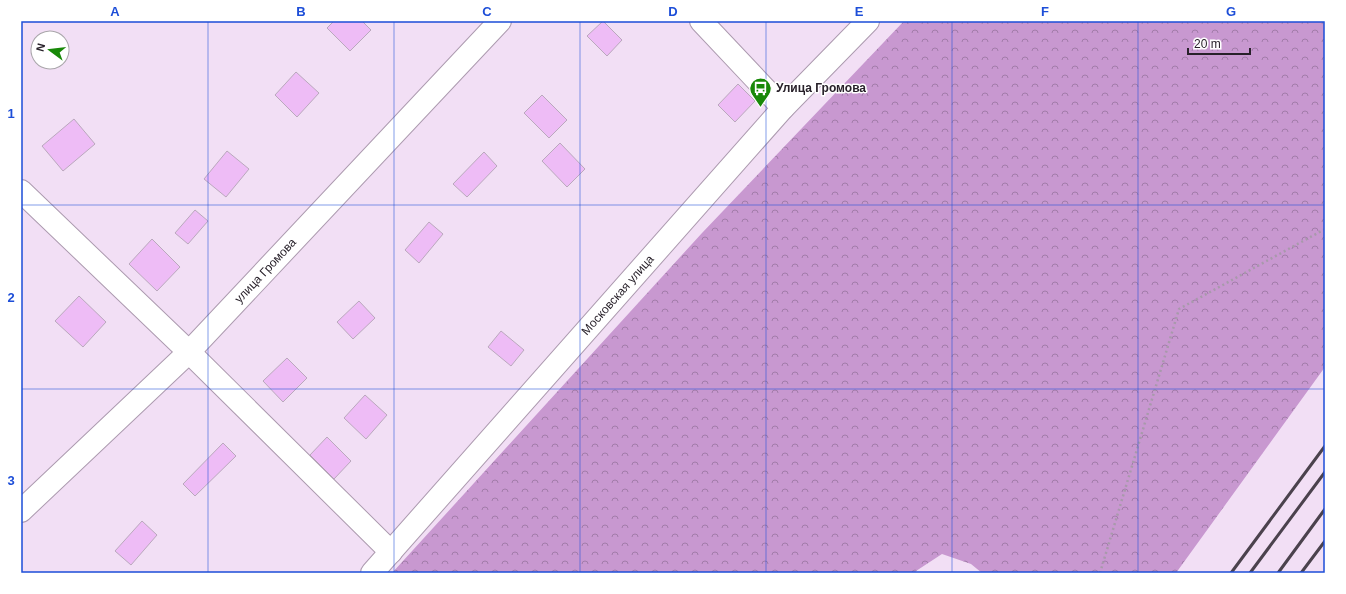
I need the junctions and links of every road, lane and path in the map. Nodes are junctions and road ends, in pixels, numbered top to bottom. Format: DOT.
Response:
graph roads {
  1 [pos="500,21"];
  2 [pos="701,21"];
  3 [pos="868,21"];
  4 [pos="783,108"];
  5 [pos="21,191"];
  6 [pos="1325,229"];
  7 [pos="189,352"];
  8 [pos="21,511"];
  9 [pos="391,552"];
  10 [pos="372,573"];
  11 [pos="1100,573"];
  1 -- 7 [label="street, улица Громова"];
  2 -- 4 [label="street"];
  3 -- 4 [label="street, Московская улица"];
  4 -- 9 [label="street, Московская улица"];
  5 -- 7 [label="street"];
  6 -- 11 [label="path"];
  7 -- 8 [label="street, улица Громова"];
  7 -- 9 [label="street"];
  9 -- 10 [label="street, Московская улица"];
}
